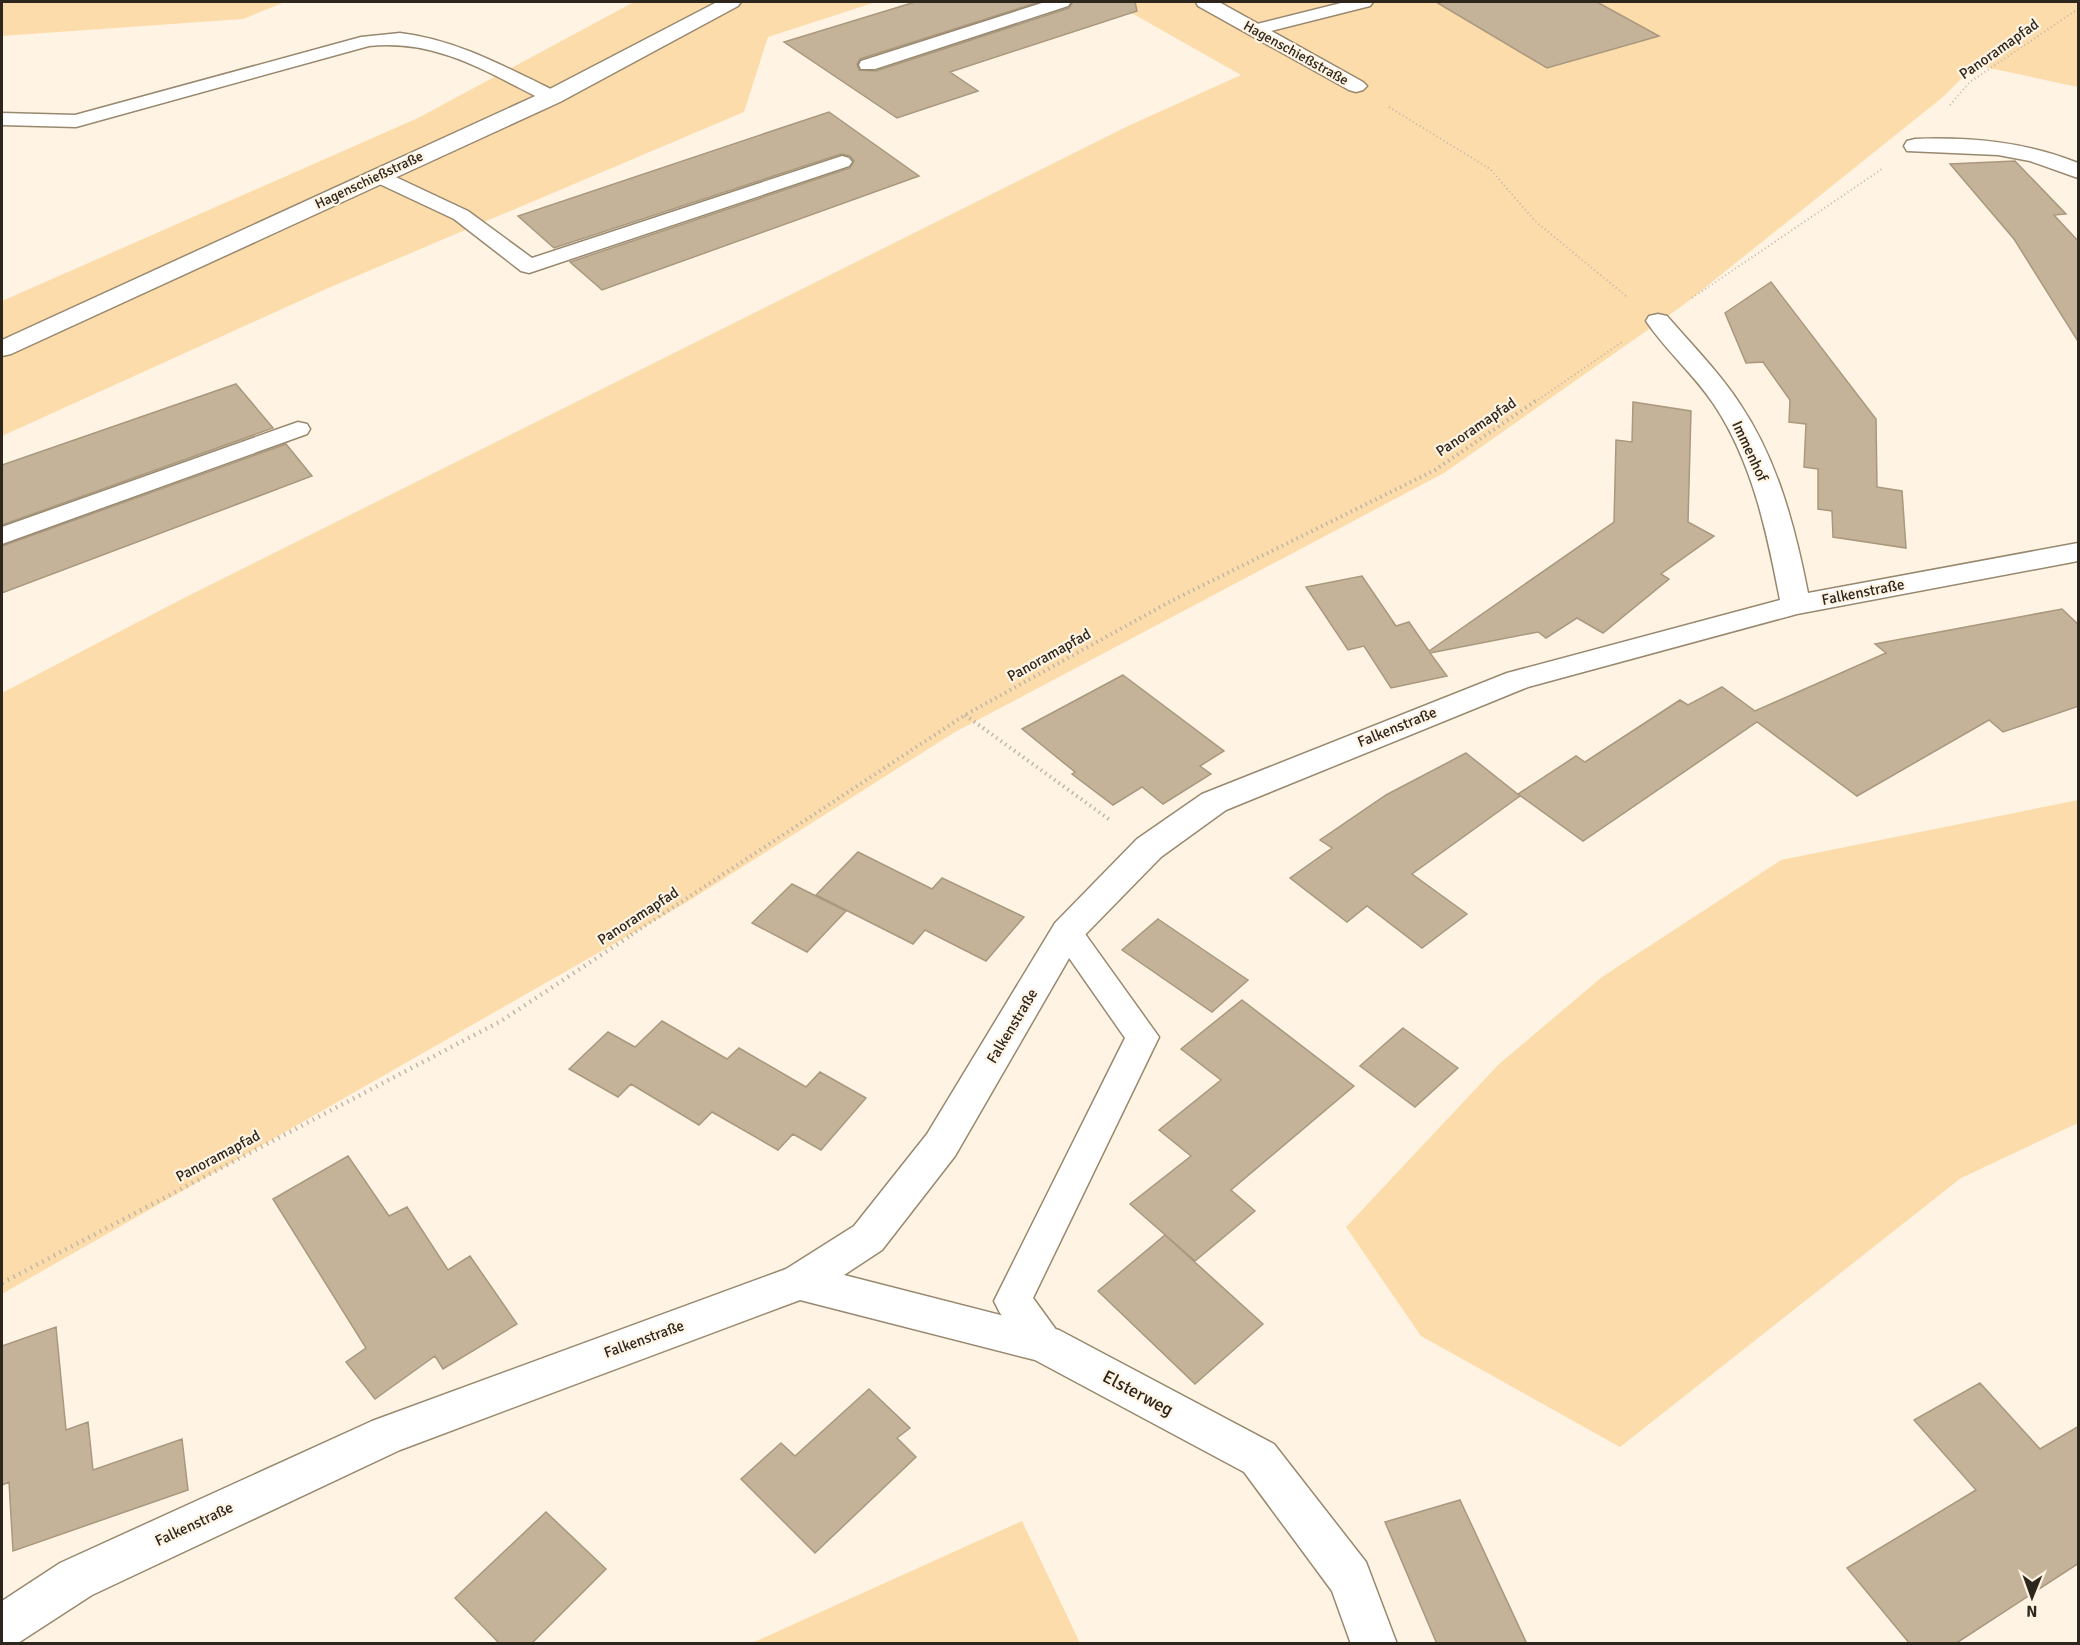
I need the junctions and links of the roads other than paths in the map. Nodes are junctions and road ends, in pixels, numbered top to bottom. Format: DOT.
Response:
graph roads {
  1 [pos="730,2"];
  2 [pos="1062,2"];
  3 [pos="1205,2"];
  4 [pos="1364,2"];
  5 [pos="1255,30"];
  6 [pos="868,65"];
  7 [pos="1356,86"];
  8 [pos="552,97"];
  9 [pos="2,119"];
  10 [pos="1915,146"];
  11 [pos="843,162"];
  12 [pos="2079,171"];
  13 [pos="378,176"];
  14 [pos="1658,321"];
  15 [pos="2,349"];
  16 [pos="298,429"];
  17 [pos="2,536"];
  18 [pos="2079,552"];
  19 [pos="1796,605"];
  20 [pos="1067,932"];
  21 [pos="800,1282"];
  22 [pos="1044,1343"];
  23 [pos="2,1627"];
  24 [pos="1374,1644"];
  1 -- 8 [label="street, Hagenschießstraße"];
  2 -- 6 [label="lane"];
  3 -- 5 [label="street, Hagenschießstraße"];
  4 -- 5 [label="lane"];
  5 -- 7 [label="street, Hagenschießstraße"];
  8 -- 9 [label="lane"];
  8 -- 13 [label="street, Hagenschießstraße"];
  10 -- 12 [label="street"];
  11 -- 13 [label="lane"];
  13 -- 15 [label="street, Hagenschießstraße"];
  14 -- 19 [label="street, Immenhof"];
  16 -- 17 [label="lane"];
  18 -- 19 [label="street, Falkenstraße"];
  19 -- 20 [label="street, Falkenstraße"];
  20 -- 21 [label="street, Falkenstraße"];
  20 -- 22 [label="lane"];
  21 -- 22 [label="street, Elsterweg"];
  21 -- 23 [label="street, Falkenstraße"];
  22 -- 24 [label="street, Elsterweg"];
}
